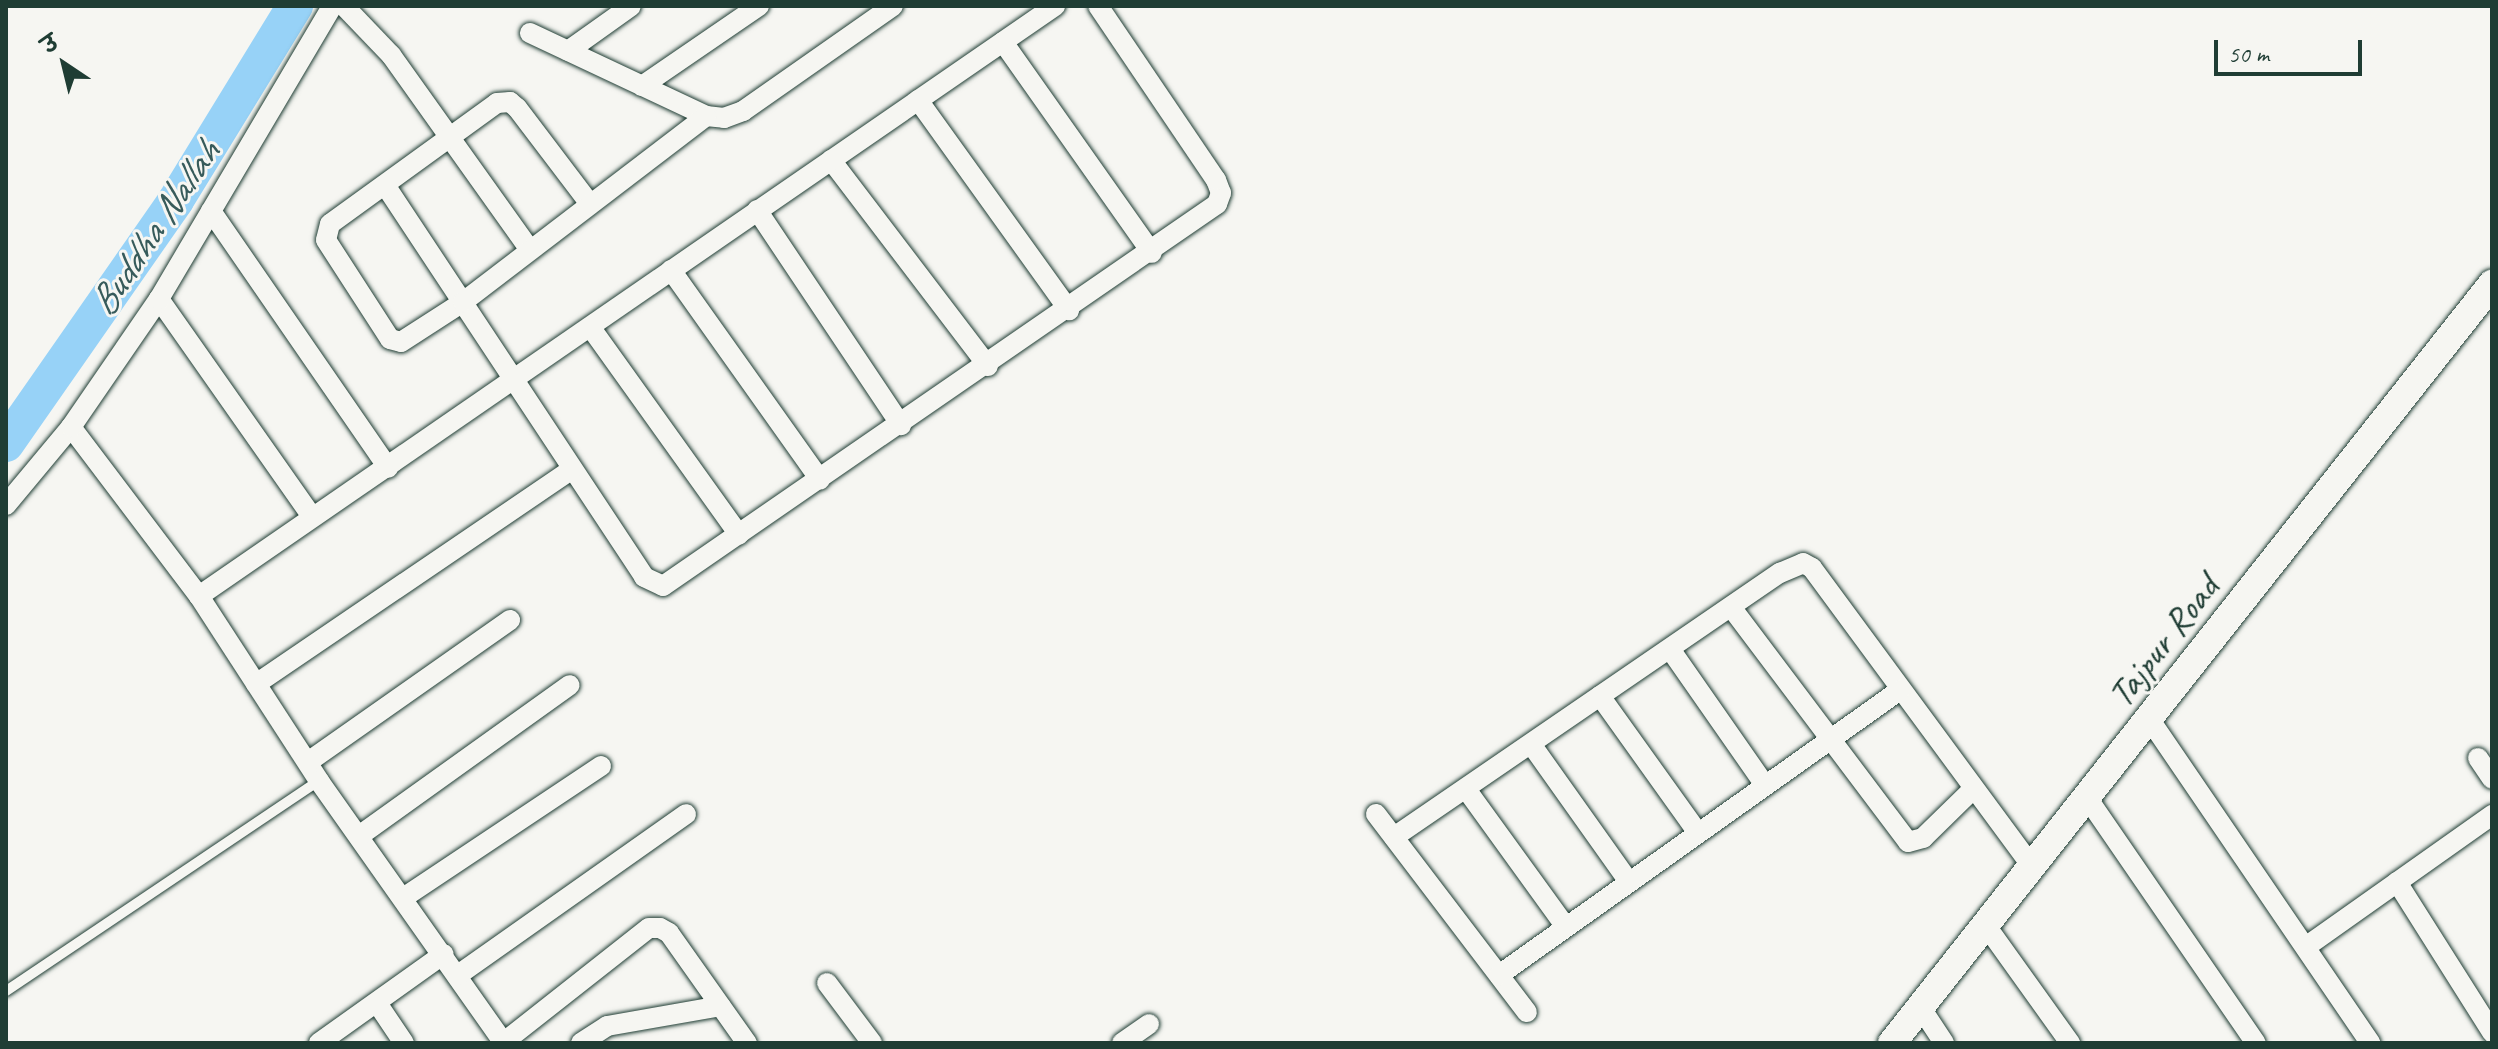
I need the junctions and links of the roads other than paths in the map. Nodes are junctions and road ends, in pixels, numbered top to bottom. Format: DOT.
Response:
graph roads {
  1 [pos="332,6"];
  2 [pos="344,6"];
  3 [pos="631,6"];
  4 [pos="759,6"];
  5 [pos="893,6"];
  6 [pos="1055,6"];
  7 [pos="1098,6"];
  8 [pos="530,33"];
  9 [pos="1003,42"];
  10 [pos="568,51"];
  11 [pos="642,86"];
  12 [pos="918,100"];
  13 [pos="706,116"];
  14 [pos="451,137"];
  15 [pos="831,160"];
  16 [pos="385,185"];
  17 [pos="590,204"];
  18 [pos="757,210"];
  19 [pos="211,211"];
  20 [pos="530,250"];
  21 [pos="1152,253"];
  22 [pos="671,270"];
  23 [pos="2492,284"];
  24 [pos="159,299"];
  25 [pos="463,302"];
  26 [pos="1069,310"];
  27 [pos="591,328"];
  28 [pos="988,366"];
  29 [pos="514,381"];
  30 [pos="901,425"];
  31 [pos="71,427"];
  32 [pos="388,468"];
  33 [pos="572,469"];
  34 [pos="820,480"];
  35 [pos="6,505"];
  36 [pos="311,515"];
  37 [pos="739,535"];
  38 [pos="199,596"];
  39 [pos="1731,607"];
  40 [pos="510,620"];
  41 [pos="1670,649"];
  42 [pos="256,684"];
  43 [pos="570,685"];
  44 [pos="1901,689"];
  45 [pos="1600,696"];
  46 [pos="2150,720"];
  47 [pos="1829,740"];
  48 [pos="1531,744"];
  49 [pos="2478,758"];
  50 [pos="308,762"];
  51 [pos="601,766"];
  52 [pos="2492,779"];
  53 [pos="319,781"];
  54 [pos="1765,785"];
  55 [pos="1974,788"];
  56 [pos="1466,789"];
  57 [pos="2088,799"];
  58 [pos="686,814"];
  59 [pos="1376,814"];
  60 [pos="2492,815"];
  61 [pos="1698,833"];
  62 [pos="359,836"];
  63 [pos="1394,837"];
  64 [pos="2033,868"];
  65 [pos="1629,882"];
  66 [pos="2397,882"];
  67 [pos="403,898"];
  68 [pos="1565,926"];
  69 [pos="1987,927"];
  70 [pos="2307,946"];
  71 [pos="444,954"];
  72 [pos="458,975"];
  73 [pos="1499,975"];
  74 [pos="827,983"];
  75 [pos="6,991"];
  76 [pos="377,1003"];
  77 [pos="720,1006"];
  78 [pos="1921,1008"];
  79 [pos="1527,1012"];
  80 [pos="1149,1024"];
  81 [pos="2492,1032"];
  82 [pos="320,1043"];
  83 [pos="404,1043"];
  84 [pos="504,1043"];
  85 [pos="581,1043"];
  86 [pos="747,1043"];
  87 [pos="872,1043"];
  88 [pos="1122,1043"];
  89 [pos="1892,1043"];
  90 [pos="1944,1043"];
  91 [pos="2070,1043"];
  92 [pos="2256,1043"];
  93 [pos="2370,1043"];
  1 -- 19 [label="street"];
  2 -- 14 [label="street"];
  3 -- 10 [label="street"];
  4 -- 11 [label="street"];
  5 -- 13 [label="street"];
  6 -- 9 [label="street"];
  7 -- 21 [label="street"];
  8 -- 10 [label="street"];
  9 -- 12 [label="street"];
  9 -- 21 [label="street"];
  10 -- 11 [label="street"];
  11 -- 13 [label="street"];
  12 -- 15 [label="street"];
  12 -- 26 [label="street"];
  13 -- 17 [label="street"];
  14 -- 16 [label="street"];
  14 -- 17 [label="street"];
  14 -- 20 [label="street"];
  15 -- 18 [label="street"];
  15 -- 28 [label="street"];
  16 -- 25 [label="street"];
  16 -- 25 [label="street"];
  17 -- 20 [label="street"];
  18 -- 22 [label="street"];
  18 -- 30 [label="street"];
  19 -- 24 [label="street"];
  19 -- 32 [label="street"];
  20 -- 25 [label="street"];
  21 -- 26 [label="street"];
  22 -- 27 [label="street"];
  22 -- 34 [label="street"];
  23 -- 46 [label="main road, Tajpur Road"];
  24 -- 31 [label="street"];
  24 -- 36 [label="street"];
  25 -- 29 [label="street"];
  26 -- 28 [label="street"];
  27 -- 29 [label="street"];
  27 -- 37 [label="street"];
  28 -- 30 [label="street"];
  29 -- 32 [label="street"];
  29 -- 33 [label="street"];
  30 -- 34 [label="street"];
  31 -- 35 [label="street"];
  31 -- 38 [label="street"];
  32 -- 36 [label="street"];
  33 -- 37 [label="street"];
  33 -- 42 [label="street"];
  34 -- 37 [label="street"];
  36 -- 38 [label="street"];
  38 -- 42 [label="street"];
  39 -- 41 [label="street"];
  39 -- 44 [label="street"];
  39 -- 47 [label="street"];
  40 -- 50 [label="street"];
  41 -- 45 [label="street"];
  41 -- 54 [label="street"];
  42 -- 50 [label="street"];
  43 -- 62 [label="street"];
  44 -- 47 [label="street"];
  44 -- 55 [label="street"];
  45 -- 48 [label="street"];
  45 -- 61 [label="street"];
  46 -- 57 [label="main road, Tajpur Road"];
  46 -- 70 [label="street"];
  47 -- 54 [label="street"];
  47 -- 55 [label="street"];
  48 -- 56 [label="street"];
  48 -- 65 [label="street"];
  49 -- 52 [label="street"];
  50 -- 53 [label="street"];
  51 -- 67 [label="street"];
  53 -- 62 [label="street"];
  53 -- 75 [label="lane"];
  54 -- 61 [label="street"];
  55 -- 64 [label="street"];
  56 -- 63 [label="street"];
  56 -- 68 [label="street"];
  57 -- 64 [label="main road, Tajpur Road"];
  57 -- 92 [label="street"];
  58 -- 72 [label="street"];
  59 -- 63 [label="street"];
  60 -- 66 [label="street"];
  61 -- 65 [label="street"];
  62 -- 67 [label="street"];
  63 -- 73 [label="street"];
  64 -- 69 [label="main road, Tajpur Road"];
  65 -- 68 [label="street"];
  66 -- 70 [label="street"];
  66 -- 81 [label="street"];
  67 -- 71 [label="street"];
  68 -- 73 [label="street"];
  69 -- 78 [label="main road, Tajpur Road"];
  69 -- 91 [label="street"];
  70 -- 93 [label="street"];
  71 -- 72 [label="street"];
  71 -- 76 [label="street"];
  72 -- 84 [label="street"];
  73 -- 79 [label="street"];
  74 -- 87 [label="street"];
  76 -- 82 [label="street"];
  76 -- 83 [label="street"];
  77 -- 84 [label="street"];
  77 -- 85 [label="street"];
  77 -- 86 [label="street"];
  78 -- 89 [label="main road, Tajpur Road"];
  78 -- 90 [label="street"];
  80 -- 88 [label="street"];
}
